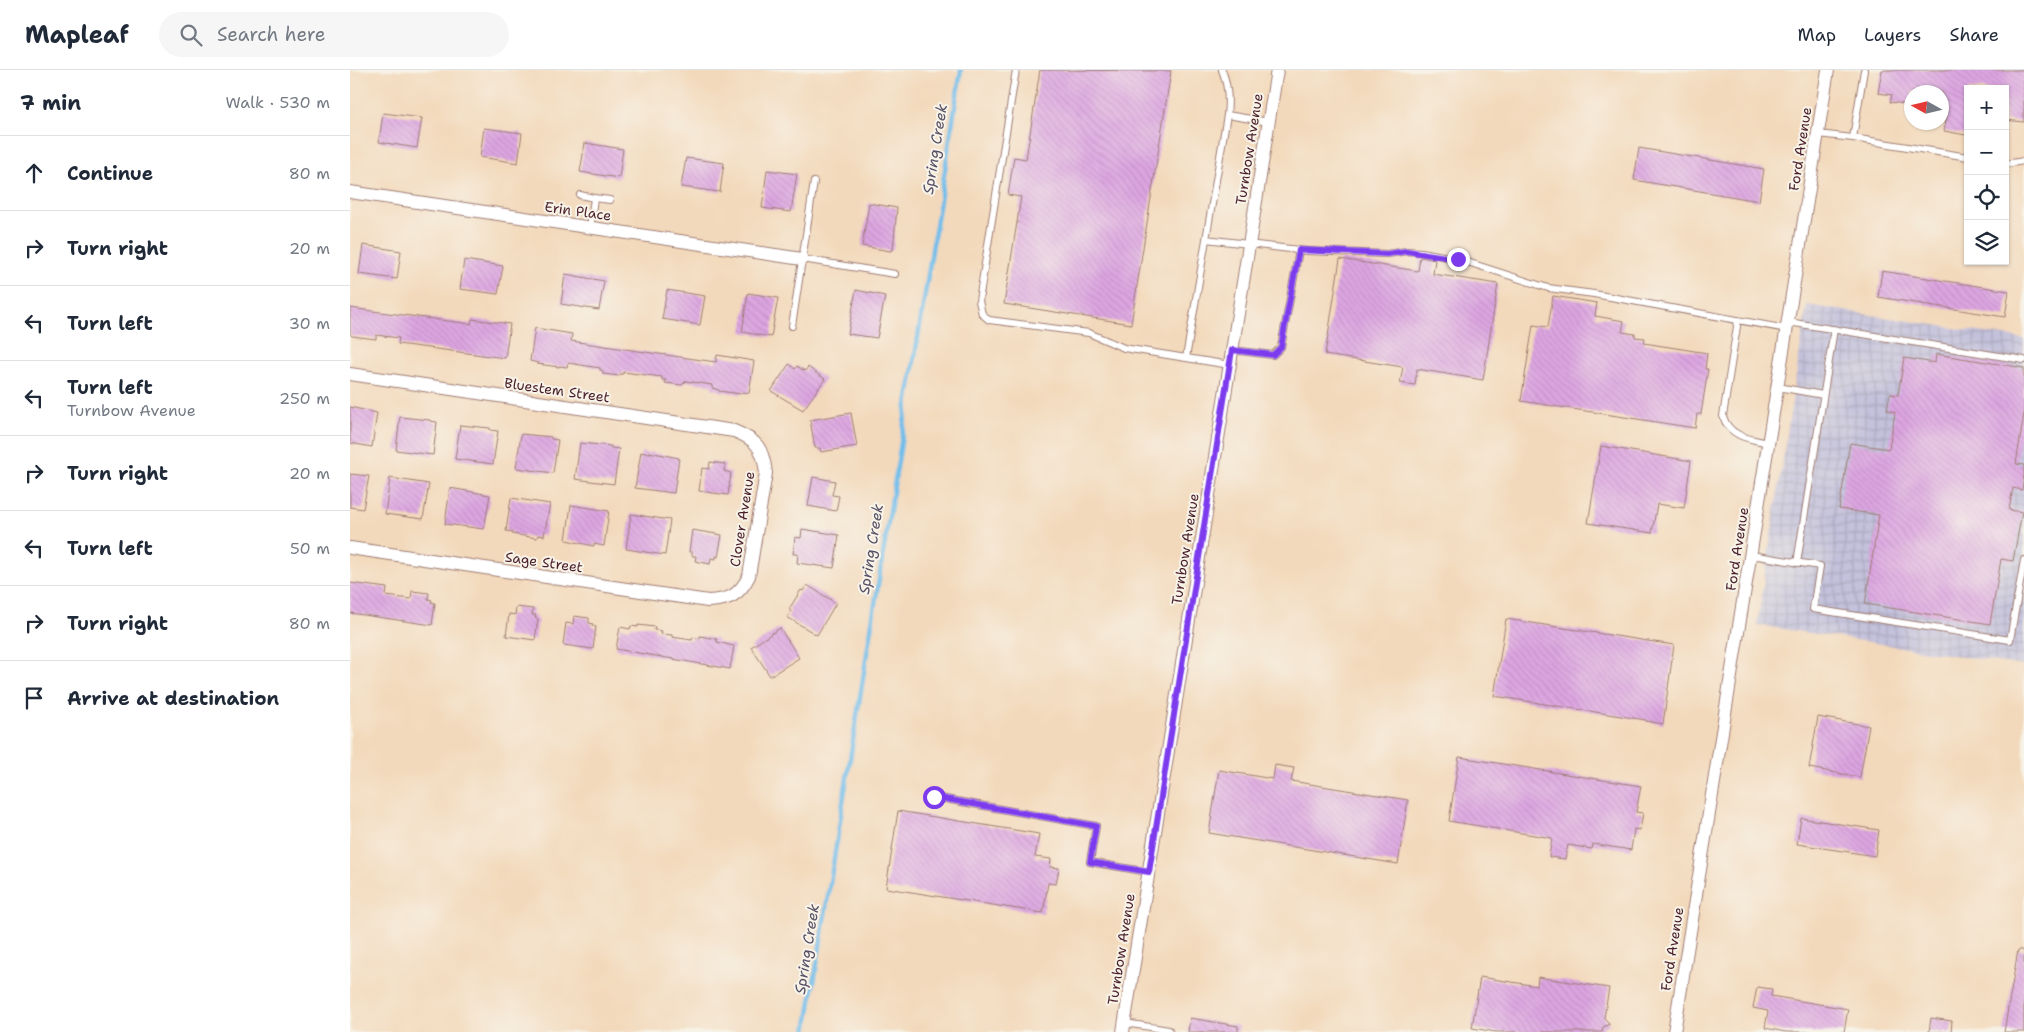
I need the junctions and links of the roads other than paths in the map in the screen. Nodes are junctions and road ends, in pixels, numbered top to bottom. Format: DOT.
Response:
graph roads {
  1 [pos="1016,70"];
  2 [pos="1222,70"];
  3 [pos="1277,70"];
  4 [pos="1828,70"];
  5 [pos="1864,70"];
  6 [pos="1227,115"];
  7 [pos="1269,122"];
  8 [pos="1818,134"];
  9 [pos="1852,138"];
  10 [pos="1964,156"];
  11 [pos="2024,161"];
  12 [pos="2009,163"];
  13 [pos="814,182"];
  14 [pos="350,192"];
  15 [pos="580,195"];
  16 [pos="594,198"];
  17 [pos="610,200"];
  18 [pos="590,228"];
  19 [pos="1206,239"];
  20 [pos="1249,245"];
  21 [pos="1299,250"];
  22 [pos="802,259"];
  23 [pos="895,274"];
  24 [pos="1738,320"];
  25 [pos="1788,325"];
  26 [pos="792,326"];
  27 [pos="1834,329"];
  28 [pos="1232,350"];
  29 [pos="1186,358"];
  30 [pos="2024,360"];
  31 [pos="1230,365"];
  32 [pos="350,374"];
  33 [pos="1778,387"];
  34 [pos="1823,395"];
  35 [pos="1769,443"];
  36 [pos="757,444"];
  37 [pos="350,548"];
  38 [pos="1751,555"];
  39 [pos="2024,560"];
  40 [pos="1797,562"];
  41 [pos="734,596"];
  42 [pos="934,797"];
  43 [pos="1149,872"];
  44 [pos="1124,1027"];
  45 [pos="1169,1032"];
  46 [pos="1674,1032"];
  1 -- 29 [label="lane"];
  2 -- 6 [label="lane"];
  3 -- 7 [label="street, Turnbow Avenue"];
  4 -- 8 [label="street, Ford Avenue"];
  5 -- 9 [label="lane"];
  6 -- 7 [label="lane"];
  6 -- 19 [label="lane"];
  7 -- 20 [label="street, Turnbow Avenue"];
  8 -- 9 [label="lane"];
  8 -- 25 [label="street, Ford Avenue"];
  9 -- 10 [label="lane"];
  11 -- 12 [label="lane"];
  13 -- 22 [label="lane"];
  14 -- 18 [label="street, Erin Place"];
  15 -- 16 [label="lane"];
  16 -- 17 [label="lane"];
  16 -- 18 [label="lane"];
  18 -- 22 [label="street, Erin Place"];
  19 -- 20 [label="lane"];
  19 -- 29 [label="lane"];
  20 -- 21 [label="lane"];
  20 -- 28 [label="street, Turnbow Avenue"];
  21 -- 24 [label="lane"];
  21 -- 28 [label="lane"];
  22 -- 23 [label="lane"];
  22 -- 26 [label="lane"];
  24 -- 25 [label="lane"];
  24 -- 35 [label="lane"];
  25 -- 27 [label="lane"];
  25 -- 33 [label="street, Ford Avenue"];
  27 -- 30 [label="lane"];
  27 -- 34 [label="lane"];
  28 -- 31 [label="street, Turnbow Avenue"];
  29 -- 31 [label="lane"];
  31 -- 43 [label="street, Turnbow Avenue"];
  32 -- 36 [label="street, Bluestem Street"];
  33 -- 34 [label="lane"];
  33 -- 35 [label="street, Ford Avenue"];
  34 -- 40 [label="lane"];
  35 -- 38 [label="street, Ford Avenue"];
  36 -- 41 [label="street, Clover Avenue"];
  37 -- 41 [label="street, Sage Street"];
  38 -- 40 [label="lane"];
  38 -- 46 [label="street, Ford Avenue"];
  39 -- 40 [label="lane"];
  42 -- 43 [label="lane"];
  43 -- 44 [label="street, Turnbow Avenue"];
  44 -- 45 [label="lane"];
}
